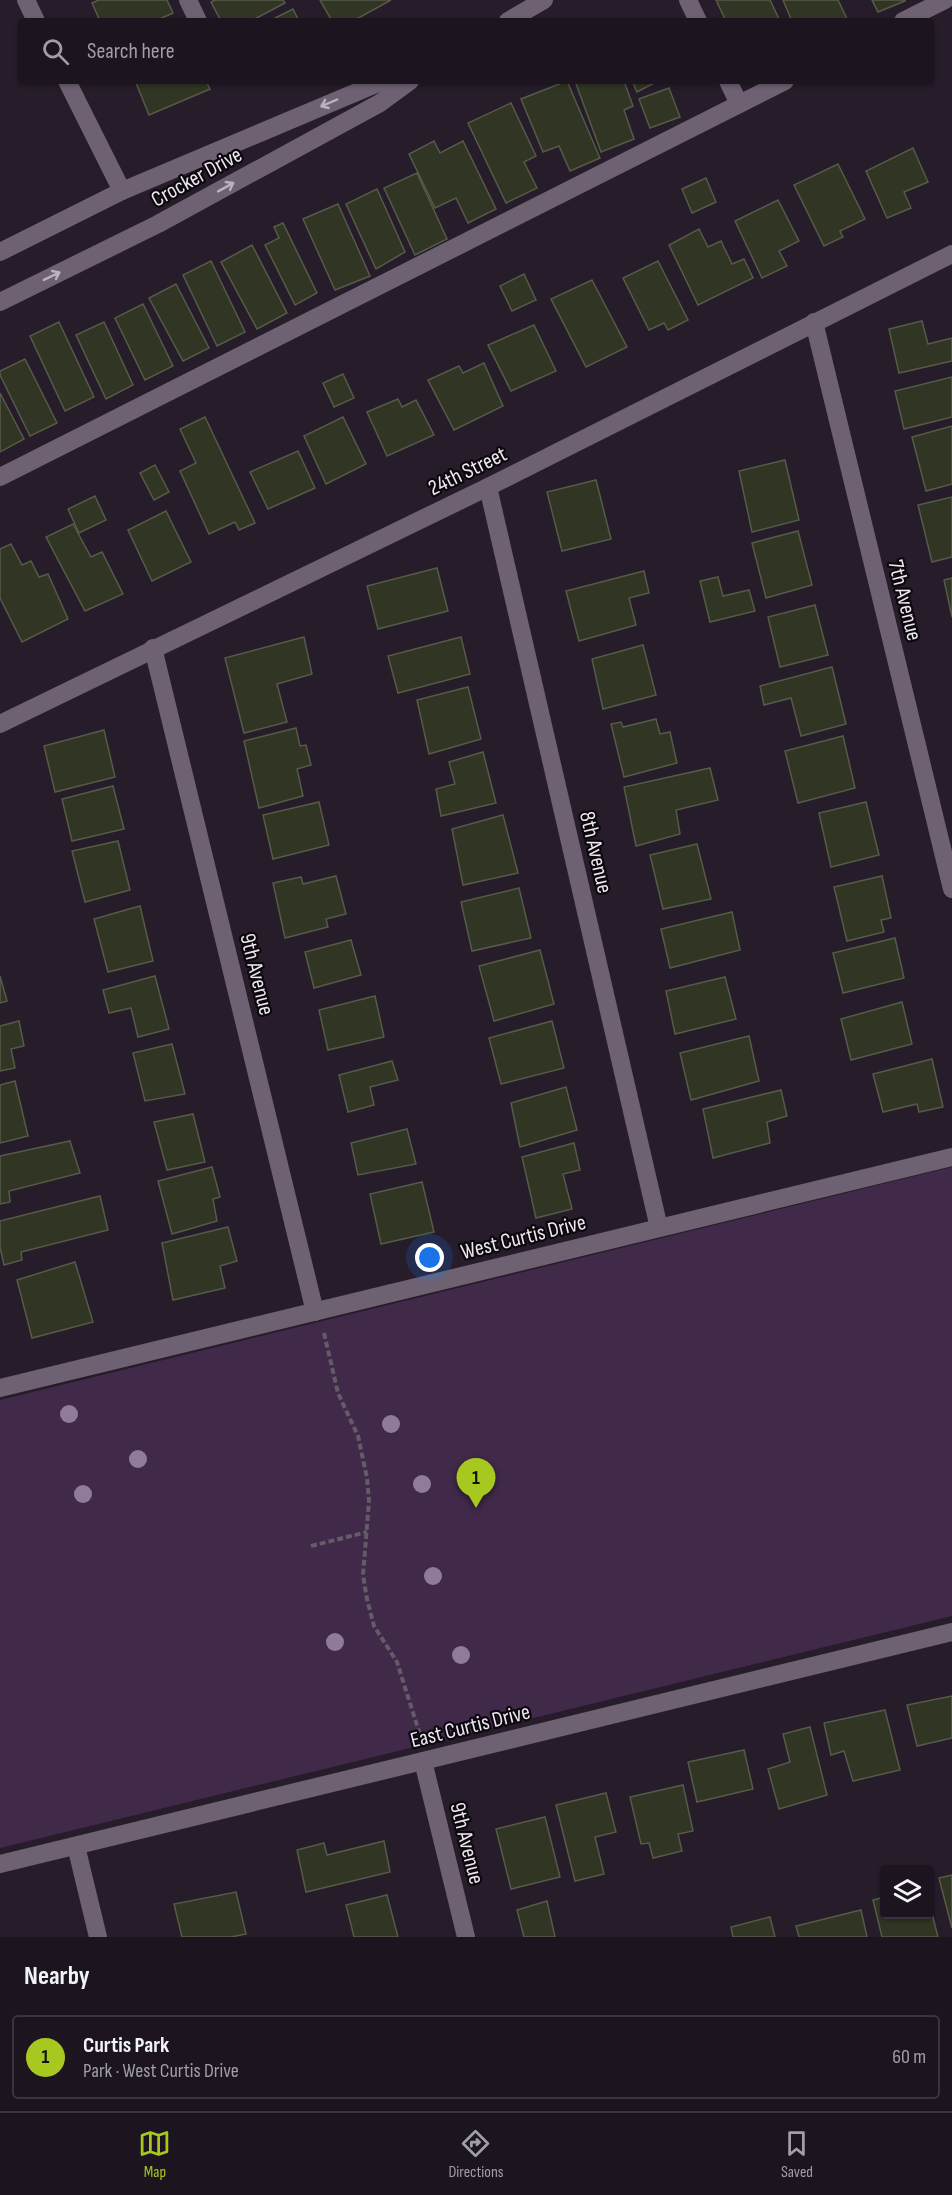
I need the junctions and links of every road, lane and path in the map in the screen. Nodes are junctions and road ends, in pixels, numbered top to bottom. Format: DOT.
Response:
graph roads {
  1 [pos="26,0"];
  2 [pos="188,0"];
  3 [pos="544,0"];
  4 [pos="688,0"];
  5 [pos="945,0"];
  6 [pos="35,18"];
  7 [pos="197,18"];
  8 [pos="512,18"];
  9 [pos="697,18"];
  10 [pos="909,18"];
  11 [pos="68,84"];
  12 [pos="376,84"];
  13 [pos="406,84"];
  14 [pos="729,84"];
  15 [pos="779,84"];
  16 [pos="739,104"];
  17 [pos="122,191"];
  18 [pos="0,252"];
  19 [pos="952,254"];
  20 [pos="0,302"];
  21 [pos="814,322"];
  22 [pos="0,477"];
  23 [pos="488,487"];
  24 [pos="153,648"];
  25 [pos="0,724"];
  26 [pos="952,890"];
  27 [pos="952,1157"];
  28 [pos="659,1228"];
  29 [pos="315,1312"];
  30 [pos="323,1329"];
  31 [pos="0,1388"];
  32 [pos="367,1532"];
  33 [pos="311,1546"];
  34 [pos="952,1632"];
  35 [pos="421,1738"];
  36 [pos="423,1761"];
  37 [pos="76,1846"];
  38 [pos="0,1864"];
  39 [pos="98,1937"];
  40 [pos="466,1937"];
  1 -- 6 [label="street"];
  2 -- 7 [label="street"];
  3 -- 8 [label="street"];
  4 -- 9 [label="street"];
  5 -- 10 [label="street"];
  11 -- 17 [label="street"];
  12 -- 17 [label="street, Crocker Drive, one-way"];
  20 -- 13 [label="street, Crocker Drive, one-way"];
  14 -- 16 [label="street"];
  15 -- 16 [label="street"];
  16 -- 22 [label="street"];
  17 -- 18 [label="street, Crocker Drive"];
  19 -- 21 [label="street, 24th Street"];
  21 -- 23 [label="street, 24th Street"];
  21 -- 26 [label="street, 7th Avenue"];
  23 -- 24 [label="street, 24th Street"];
  23 -- 28 [label="street, 8th Avenue"];
  24 -- 25 [label="street, 24th Street"];
  24 -- 29 [label="street, 9th Avenue"];
  27 -- 28 [label="street, West Curtis Drive"];
  28 -- 29 [label="street, West Curtis Drive"];
  29 -- 31 [label="street, West Curtis Drive"];
  30 -- 32 [label="path"];
  32 -- 33 [label="path"];
  32 -- 35 [label="path"];
  34 -- 36 [label="street, East Curtis Drive"];
  36 -- 37 [label="street, East Curtis Drive"];
  36 -- 40 [label="street, 9th Avenue"];
  37 -- 38 [label="street, East Curtis Drive"];
  37 -- 39 [label="street"];
}
